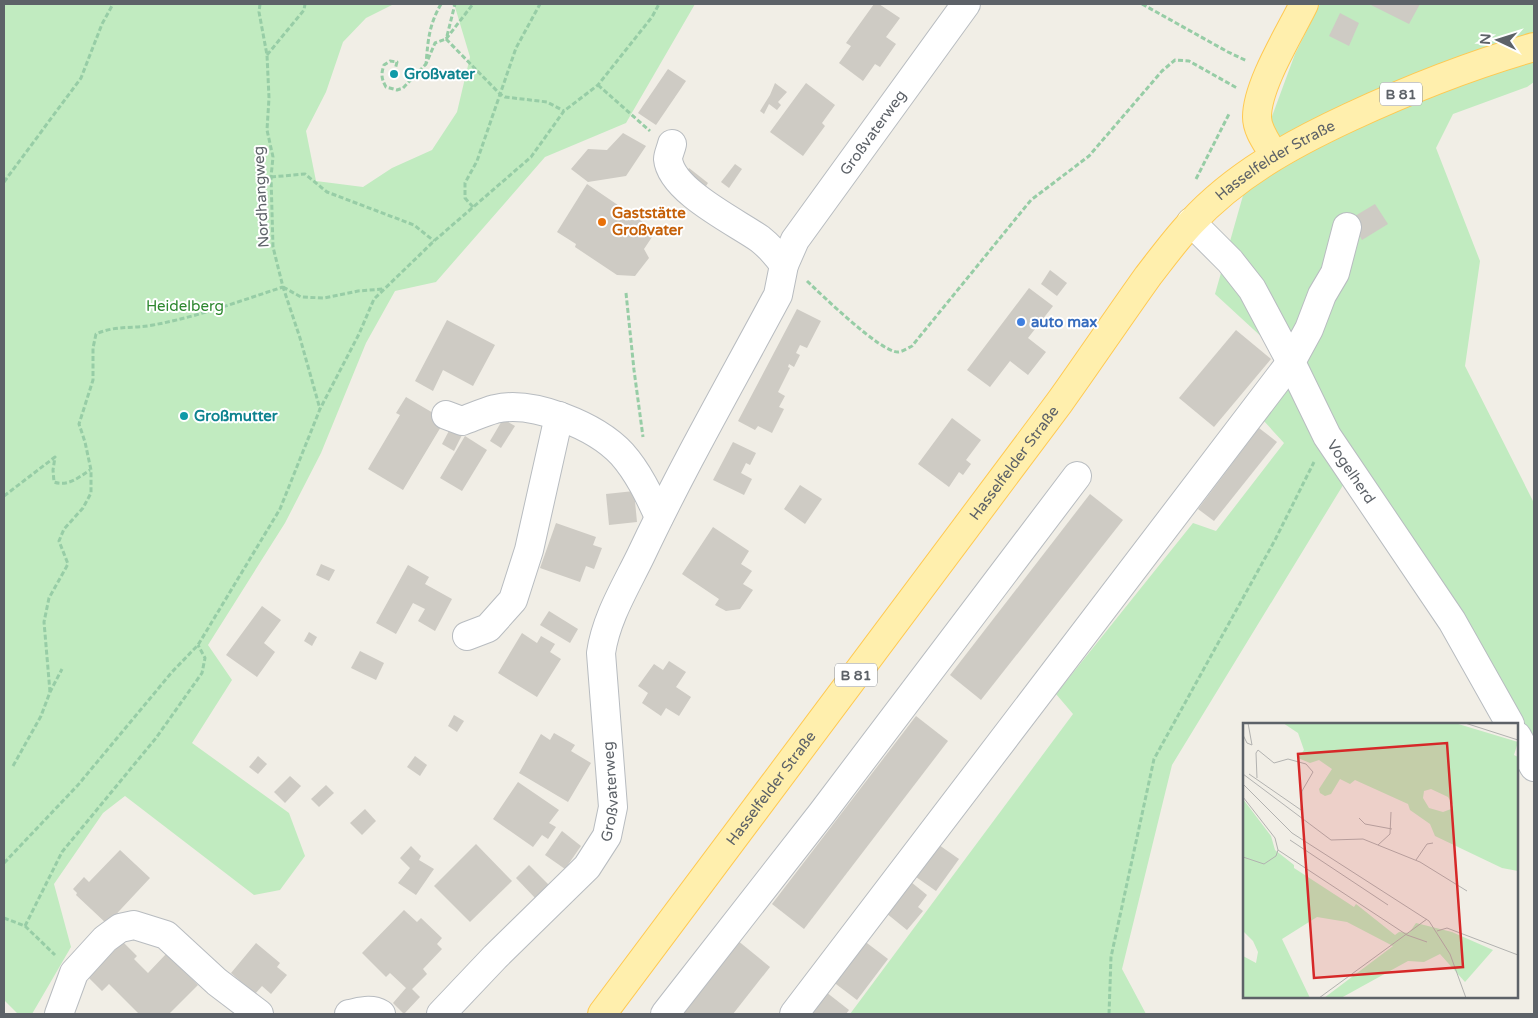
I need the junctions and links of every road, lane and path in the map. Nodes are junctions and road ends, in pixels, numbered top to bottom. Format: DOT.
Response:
graph roads {
  1 [pos="114,4"];
  2 [pos="260,4"];
  3 [pos="305,4"];
  4 [pos="441,4"];
  5 [pos="455,4"];
  6 [pos="473,4"];
  7 [pos="540,4"];
  8 [pos="659,4"];
  9 [pos="966,4"];
  10 [pos="1142,4"];
  11 [pos="1304,4"];
  12 [pos="446,39"];
  13 [pos="1534,47"];
  14 [pos="267,55"];
  15 [pos="426,64"];
  16 [pos="1270,71"];
  17 [pos="394,74"];
  18 [pos="598,85"];
  19 [pos="1241,91"];
  20 [pos="500,94"];
  21 [pos="564,112"];
  22 [pos="672,144"];
  23 [pos="1274,155"];
  24 [pos="271,177"];
  25 [pos="4,182"];
  26 [pos="472,207"];
  27 [pos="1191,222"];
  28 [pos="1347,227"];
  29 [pos="434,241"];
  30 [pos="784,265"];
  31 [pos="283,287"];
  32 [pos="384,289"];
  33 [pos="626,293"];
  34 [pos="1291,362"];
  35 [pos="320,410"];
  36 [pos="446,415"];
  37 [pos="559,416"];
  38 [pos="1327,436"];
  39 [pos="643,438"];
  40 [pos="91,470"];
  41 [pos="1077,476"];
  42 [pos="4,496"];
  43 [pos="659,517"];
  44 [pos="467,636"];
  45 [pos="198,645"];
  46 [pos="62,670"];
  47 [pos="50,692"];
  48 [pos="1509,723"];
  49 [pos="1518,738"];
  50 [pos="13,766"];
  51 [pos="1534,767"];
  52 [pos="4,863"];
  53 [pos="4,918"];
  54 [pos="26,926"];
  55 [pos="74,973"];
  56 [pos="59,1014"];
  57 [pos="259,1014"];
  58 [pos="349,1014"];
  59 [pos="381,1014"];
  60 [pos="441,1014"];
  61 [pos="602,1014"];
  62 [pos="665,1014"];
  63 [pos="794,1014"];
  64 [pos="1109,1014"];
  1 -- 25 [label="path"];
  2 -- 14 [label="path, Nordhangweg"];
  3 -- 14 [label="path"];
  4 -- 15 [label="path"];
  5 -- 12 [label="path"];
  6 -- 12 [label="path"];
  7 -- 20 [label="path"];
  8 -- 18 [label="path"];
  9 -- 30 [label="street, Großvaterweg"];
  10 -- 16 [label="path"];
  11 -- 16 [label="main road"];
  12 -- 15 [label="path"];
  12 -- 20 [label="path"];
  13 -- 23 [label="main road, Hasselfelder Straße / B 81"];
  14 -- 24 [label="path, Nordhangweg"];
  15 -- 17 [label="path"];
  16 -- 23 [label="main road"];
  18 -- 21 [label="path"];
  18 -- 22 [label="path"];
  19 -- 30 [label="path"];
  20 -- 21 [label="path"];
  20 -- 26 [label="path"];
  21 -- 26 [label="path"];
  22 -- 30 [label="street"];
  23 -- 27 [label="main road, Hasselfelder Straße / B 81"];
  24 -- 29 [label="path"];
  24 -- 31 [label="path, Nordhangweg"];
  26 -- 29 [label="path"];
  27 -- 34 [label="street, Vogelherd"];
  27 -- 61 [label="main road, Hasselfelder Straße / B 81"];
  28 -- 34 [label="street"];
  29 -- 32 [label="path"];
  30 -- 43 [label="street, Großvaterweg"];
  31 -- 32 [label="path"];
  31 -- 35 [label="path, Nordhangweg"];
  31 -- 40 [label="path"];
  32 -- 35 [label="path"];
  33 -- 39 [label="path"];
  34 -- 38 [label="street, Vogelherd"];
  34 -- 63 [label="street"];
  35 -- 45 [label="path"];
  36 -- 37 [label="street"];
  37 -- 43 [label="street"];
  37 -- 44 [label="street"];
  38 -- 48 [label="street, Vogelherd"];
  38 -- 64 [label="path"];
  40 -- 42 [label="path"];
  40 -- 47 [label="path"];
  41 -- 62 [label="street"];
  43 -- 60 [label="street, Großvaterweg"];
  45 -- 52 [label="path"];
  45 -- 54 [label="path"];
  46 -- 47 [label="path"];
  47 -- 50 [label="path"];
  49 -- 51 [label="street"];
  53 -- 54 [label="path"];
  54 -- 55 [label="path"];
  55 -- 56 [label="street"];
  55 -- 57 [label="street"];
  58 -- 59 [label="street"];
}
